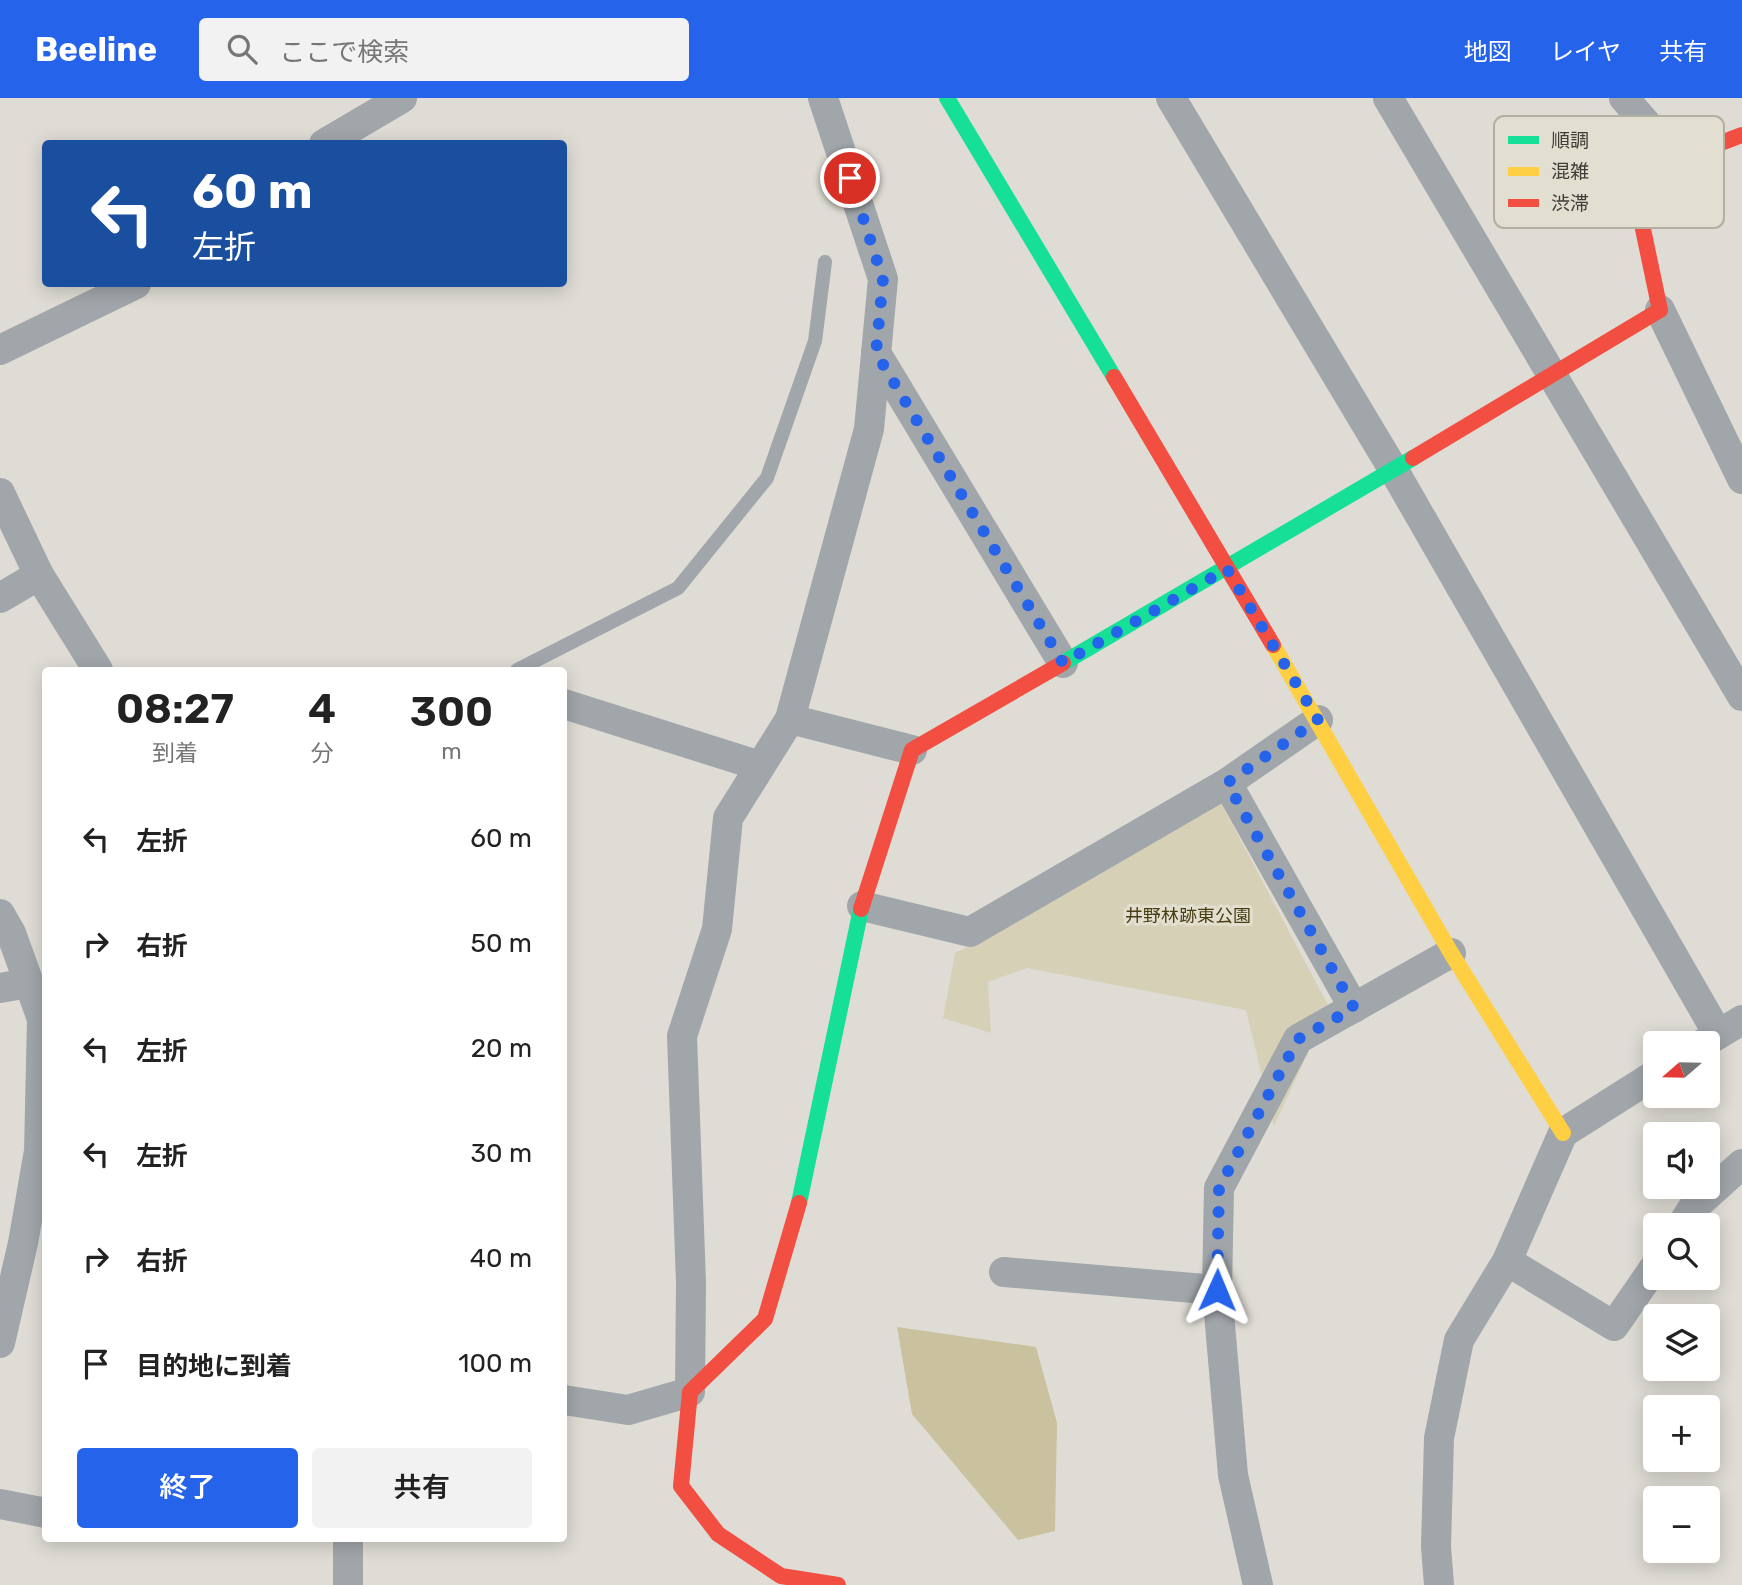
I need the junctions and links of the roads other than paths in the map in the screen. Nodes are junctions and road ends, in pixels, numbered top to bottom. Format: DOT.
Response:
graph roads {
  1 [pos="402,98"];
  2 [pos="823,98"];
  3 [pos="947,98"];
  4 [pos="1171,98"];
  5 [pos="1388,98"];
  6 [pos="1624,98"];
  7 [pos="1640,116"];
  8 [pos="1742,135"];
  9 [pos="331,140"];
  10 [pos="1724,142"];
  11 [pos="1643,228"];
  12 [pos="825,262"];
  13 [pos="130,287"];
  14 [pos="1660,310"];
  15 [pos="0,350"];
  16 [pos="876,353"];
  17 [pos="1552,373"];
  18 [pos="1393,469"];
  19 [pos="1742,479"];
  20 [pos="0,493"];
  21 [pos="1227,569"];
  22 [pos="39,575"];
  23 [pos="0,598"];
  24 [pos="1063,663"];
  25 [pos="96,667"];
  26 [pos="523,667"];
  27 [pos="1742,696"];
  28 [pos="567,705"];
  29 [pos="790,719"];
  30 [pos="1318,720"];
  31 [pos="912,750"];
  32 [pos="760,766"];
  33 [pos="1227,783"];
  34 [pos="862,906"];
  35 [pos="0,914"];
  36 [pos="1451,953"];
  37 [pos="29,983"];
  38 [pos="0,988"];
  39 [pos="1354,1008"];
  40 [pos="1721,1032"];
  41 [pos="1643,1082"];
  42 [pos="1563,1133"];
  43 [pos="1742,1164"];
  44 [pos="1690,1213"];
  45 [pos="12,1245"];
  46 [pos="1507,1261"];
  47 [pos="1004,1272"];
  48 [pos="1643,1284"];
  49 [pos="1217,1290"];
  50 [pos="0,1343"];
  51 [pos="690,1392"];
  52 [pos="567,1400"];
  53 [pos="0,1504"];
  54 [pos="42,1512"];
  55 [pos="348,1542"];
  56 [pos="829,1584"];
  57 [pos="348,1585"];
  58 [pos="1258,1585"];
  59 [pos="1439,1585"];
  1 -- 9 [label="street"];
  2 -- 16 [label="street"];
  3 -- 21 [label="street"];
  4 -- 18 [label="street"];
  5 -- 17 [label="street"];
  6 -- 7 [label="street"];
  8 -- 10 [label="street"];
  11 -- 14 [label="street"];
  12 -- 26 [label="lane"];
  13 -- 15 [label="street"];
  14 -- 17 [label="street"];
  14 -- 19 [label="street"];
  16 -- 24 [label="street"];
  16 -- 29 [label="street"];
  17 -- 18 [label="street"];
  17 -- 27 [label="street"];
  18 -- 21 [label="street"];
  18 -- 40 [label="street"];
  20 -- 22 [label="street"];
  21 -- 24 [label="street"];
  21 -- 30 [label="street"];
  22 -- 23 [label="street"];
  22 -- 25 [label="street"];
  24 -- 31 [label="street"];
  28 -- 32 [label="street"];
  29 -- 31 [label="street"];
  29 -- 32 [label="street"];
  30 -- 33 [label="street"];
  30 -- 36 [label="street"];
  31 -- 34 [label="street"];
  32 -- 51 [label="street"];
  33 -- 34 [label="street"];
  33 -- 39 [label="street"];
  34 -- 51 [label="street"];
  35 -- 37 [label="street"];
  36 -- 39 [label="street"];
  36 -- 42 [label="street"];
  37 -- 38 [label="street"];
  37 -- 45 [label="street"];
  39 -- 49 [label="street"];
  41 -- 42 [label="street"];
  42 -- 46 [label="street"];
  43 -- 44 [label="street"];
  45 -- 50 [label="street"];
  46 -- 48 [label="street"];
  46 -- 59 [label="street"];
  47 -- 49 [label="street"];
  49 -- 58 [label="street"];
  51 -- 52 [label="street"];
  51 -- 56 [label="street"];
  53 -- 54 [label="street"];
  55 -- 57 [label="street"];
}
